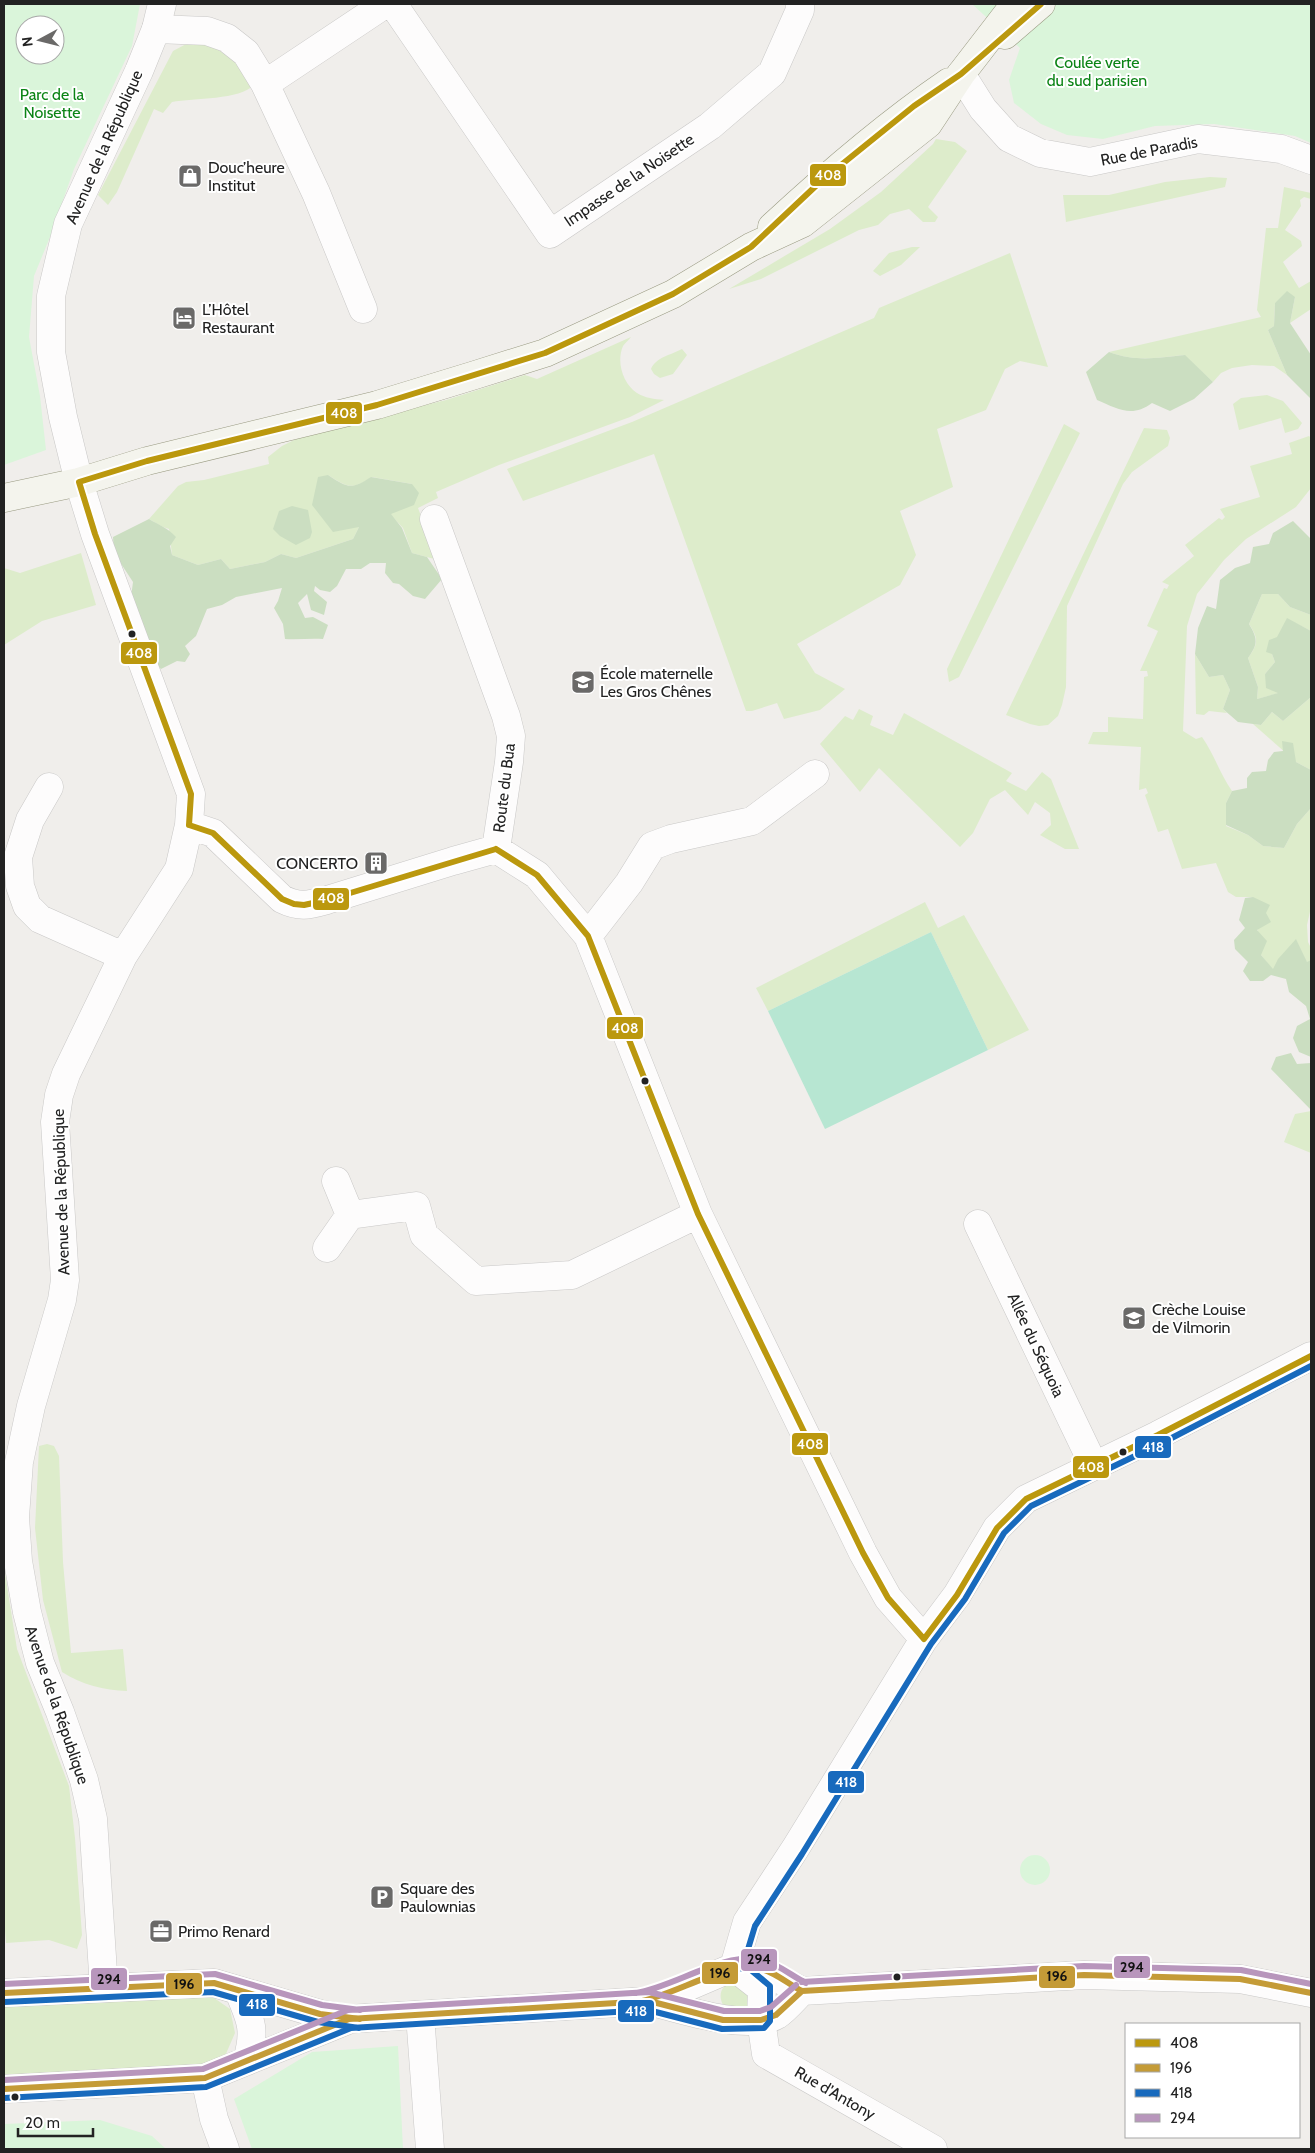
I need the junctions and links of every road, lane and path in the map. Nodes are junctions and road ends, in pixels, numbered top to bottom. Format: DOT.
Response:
graph roads {
  1 [pos="385,4"];
  2 [pos="393,4"];
  3 [pos="800,4"];
  4 [pos="1015,4"];
  5 [pos="1041,4"];
  6 [pos="159,16"];
  7 [pos="961,74"];
  8 [pos="265,84"];
  9 [pos="1311,160"];
  10 [pos="363,309"];
  11 [pos="79,482"];
  12 [pos="4,498"];
  13 [pos="434,519"];
  14 [pos="815,774"];
  15 [pos="49,787"];
  16 [pos="189,825"];
  17 [pos="496,850"];
  18 [pos="588,936"];
  19 [pos="123,956"];
  20 [pos="336,1181"];
  21 [pos="698,1214"];
  22 [pos="350,1215"];
  23 [pos="978,1224"];
  24 [pos="327,1248"];
  25 [pos="1311,1356"];
  26 [pos="1094,1466"];
  27 [pos="924,1638"];
  28 [pos="734,1967"];
  29 [pos="104,1988"];
  30 [pos="239,1992"];
  31 [pos="802,1992"];
  32 [pos="4,1993"];
  33 [pos="1311,1993"];
  34 [pos="649,2001"];
  35 [pos="420,2015"];
  36 [pos="349,2019"];
  37 [pos="761,2020"];
  38 [pos="247,2061"];
  39 [pos="205,2078"];
  40 [pos="4,2089"];
  41 [pos="225,2149"];
  42 [pos="430,2149"];
  43 [pos="933,2149"];
  1 -- 8 [label="street"];
  2 -- 3 [label="street, Impasse de la Noisette"];
  4 -- 7 [label="main road"];
  5 -- 7 [label="main road"];
  6 -- 8 [label="street"];
  6 -- 11 [label="street, Avenue de la République"];
  7 -- 9 [label="street, Rue de Paradis"];
  7 -- 11 [label="main road"];
  8 -- 10 [label="street"];
  11 -- 12 [label="main road"];
  11 -- 16 [label="street, Avenue de la République"];
  13 -- 17 [label="street, Route du Bua"];
  14 -- 18 [label="street"];
  15 -- 19 [label="street"];
  16 -- 17 [label="street"];
  16 -- 19 [label="street, Avenue de la République"];
  17 -- 18 [label="street, Route du Bua"];
  18 -- 21 [label="street, Route du Bua"];
  19 -- 29 [label="street, Avenue de la République"];
  20 -- 22 [label="street"];
  21 -- 22 [label="street"];
  21 -- 27 [label="street, Route du Bua"];
  22 -- 24 [label="street"];
  23 -- 26 [label="street, Allée du Séquoia"];
  25 -- 26 [label="street"];
  26 -- 27 [label="street"];
  27 -- 28 [label="street"];
  28 -- 31 [label="street"];
  28 -- 34 [label="street"];
  28 -- 37 [label="street"];
  29 -- 30 [label="street"];
  29 -- 32 [label="street"];
  30 -- 36 [label="street"];
  30 -- 38 [label="street"];
  31 -- 33 [label="street"];
  31 -- 37 [label="street"];
  34 -- 35 [label="street"];
  34 -- 37 [label="street"];
  35 -- 36 [label="street"];
  35 -- 42 [label="street"];
  36 -- 38 [label="street"];
  37 -- 43 [label="street, Rue d'Antony"];
  38 -- 39 [label="street"];
  39 -- 40 [label="street"];
  39 -- 41 [label="street"];
}
